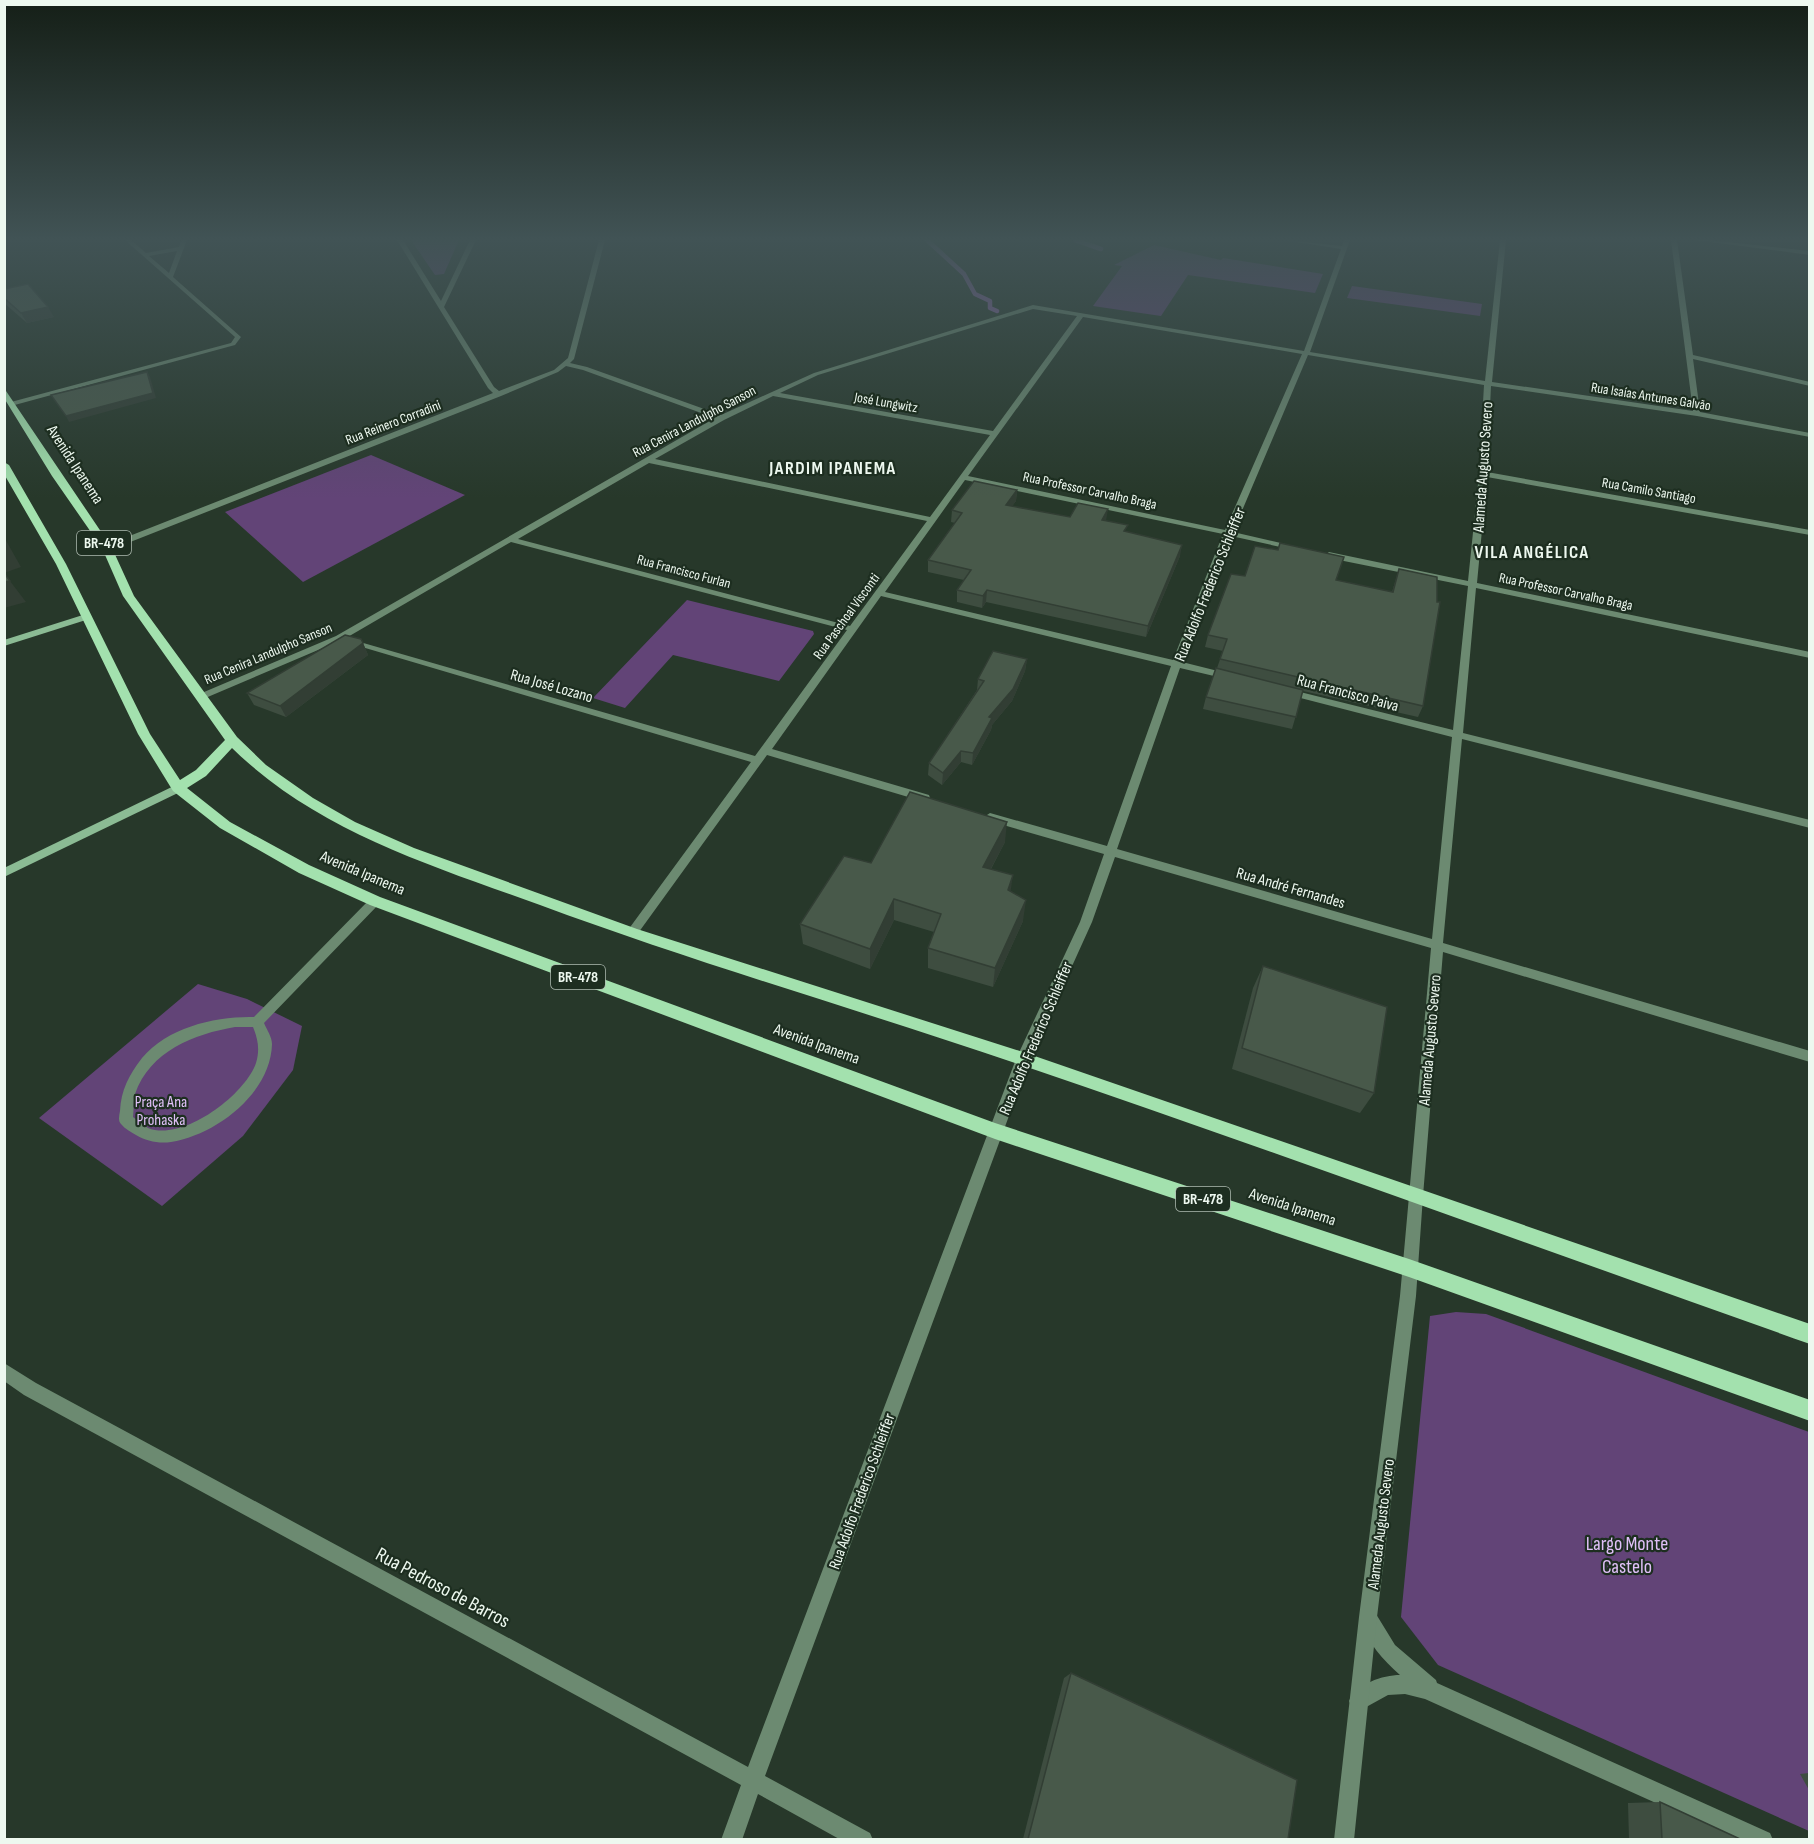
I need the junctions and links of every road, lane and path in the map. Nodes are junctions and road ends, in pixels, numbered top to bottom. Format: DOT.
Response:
graph roads {
  1 [pos="226,326"];
  2 [pos="453,326"];
  3 [pos="581,326"];
  4 [pos="971,326"];
  5 [pos="1073,326"];
  6 [pos="1146,326"];
  7 [pos="1316,326"];
  8 [pos="1494,326"];
  9 [pos="1684,326"];
  10 [pos="1306,353"];
  11 [pos="1688,356"];
  12 [pos="565,364"];
  13 [pos="1488,383"];
  14 [pos="1809,384"];
  15 [pos="4,390"];
  16 [pos="772,394"];
  17 [pos="499,395"];
  18 [pos="14,404"];
  19 [pos="1697,414"];
  20 [pos="721,418"];
  21 [pos="995,434"];
  22 [pos="1809,435"];
  23 [pos="648,460"];
  24 [pos="6,469"];
  25 [pos="1483,474"];
  26 [pos="964,477"];
  27 [pos="933,520"];
  28 [pos="1228,533"];
  29 [pos="1809,533"];
  30 [pos="509,539"];
  31 [pos="107,548"];
  32 [pos="1304,549"];
  33 [pos="1315,552"];
  34 [pos="1473,585"];
  35 [pos="879,593"];
  36 [pos="86,616"];
  37 [pos="853,629"];
  38 [pos="339,638"];
  39 [pos="4,643"];
  40 [pos="1809,655"];
  41 [pos="1177,663"];
  42 [pos="1244,681"];
  43 [pos="1278,690"];
  44 [pos="200,697"];
  45 [pos="1459,737"];
  46 [pos="232,740"];
  47 [pos="760,755"];
  48 [pos="178,788"];
  49 [pos="933,800"];
  50 [pos="978,813"];
  51 [pos="1809,824"];
  52 [pos="1111,853"];
  53 [pos="4,873"];
  54 [pos="375,901"];
  55 [pos="632,933"];
  56 [pos="1437,946"];
  57 [pos="257,1022"];
  58 [pos="1809,1058"];
  59 [pos="1023,1059"];
  60 [pos="995,1131"];
  61 [pos="1416,1196"];
  62 [pos="1409,1268"];
  63 [pos="1809,1334"];
  64 [pos="4,1371"];
  65 [pos="1809,1411"];
  66 [pos="1368,1617"];
  67 [pos="1437,1693"];
  68 [pos="1359,1701"];
  69 [pos="753,1781"];
  70 [pos="731,1839"];
  71 [pos="863,1839"];
  72 [pos="1344,1839"];
  73 [pos="1763,1839"];
  1 -- 18 [label="street"];
  2 -- 17 [label="street"];
  3 -- 12 [label="street"];
  4 -- 16 [label="street, Rua Cenira Landulpho Sanson"];
  5 -- 21 [label="street, Rua Paschoal Visconti"];
  6 -- 10 [label="street, Rua Cenira Landulpho Sanson"];
  7 -- 10 [label="street, Rua Adolfo Frederico Schleiffer"];
  8 -- 13 [label="street, Alameda Augusto Severo"];
  9 -- 11 [label="street"];
  10 -- 13 [label="street, Rua Cenira Landulpho Sanson"];
  10 -- 28 [label="street, Rua Adolfo Frederico Schleiffer"];
  11 -- 14 [label="street"];
  11 -- 19 [label="street"];
  12 -- 17 [label="street, Rua Reinero Corradini"];
  12 -- 20 [label="street"];
  13 -- 19 [label="street, Rua Isaías Antunes Galvão"];
  13 -- 25 [label="street, Alameda Augusto Severo"];
  15 -- 18 [label="main road, Avenida Ipanema / BR-478"];
  16 -- 20 [label="street, Rua Cenira Landulpho Sanson"];
  16 -- 21 [label="street, José Lungwitz"];
  17 -- 31 [label="street, Rua Reinero Corradini"];
  18 -- 31 [label="main road, Avenida Ipanema / BR-478"];
  19 -- 22 [label="street, Rua Isaías Antunes Galvão"];
  20 -- 23 [label="street, Rua Cenira Landulpho Sanson"];
  21 -- 26 [label="street, Rua Paschoal Visconti"];
  23 -- 27 [label="street"];
  23 -- 30 [label="street, Rua Cenira Landulpho Sanson"];
  24 -- 36 [label="main road, Avenida Ipanema / BR-478"];
  25 -- 29 [label="street, Rua Camilo Santiago"];
  25 -- 34 [label="street, Alameda Augusto Severo"];
  26 -- 27 [label="street, Rua Paschoal Visconti"];
  26 -- 28 [label="street, Rua Professor Carvalho Braga"];
  27 -- 35 [label="street, Rua Paschoal Visconti"];
  28 -- 32 [label="street, Rua Professor Carvalho Braga"];
  28 -- 41 [label="street, Rua Adolfo Frederico Schleiffer"];
  30 -- 37 [label="street, Rua Francisco Furlan"];
  30 -- 38 [label="street, Rua Cenira Landulpho Sanson"];
  31 -- 44 [label="main road, Avenida Ipanema / BR-478"];
  33 -- 34 [label="street, Rua Professor Carvalho Braga"];
  34 -- 40 [label="street, Rua Professor Carvalho Braga"];
  34 -- 45 [label="street, Alameda Augusto Severo"];
  35 -- 37 [label="street, Rua Paschoal Visconti"];
  35 -- 41 [label="street"];
  36 -- 39 [label="main road"];
  36 -- 48 [label="main road, Avenida Ipanema / BR-478"];
  37 -- 47 [label="street, Rua Paschoal Visconti"];
  38 -- 44 [label="street, Rua Cenira Landulpho Sanson"];
  38 -- 47 [label="street, Rua José Lozano"];
  41 -- 42 [label="street"];
  41 -- 52 [label="street, Rua Adolfo Frederico Schleiffer"];
  43 -- 45 [label="street, Rua Francisco Paiva"];
  44 -- 46 [label="main road, Avenida Ipanema / BR-478"];
  45 -- 51 [label="street, Rua Francisco Paiva"];
  45 -- 56 [label="street, Alameda Augusto Severo"];
  46 -- 48 [label="main road"];
  46 -- 55 [label="main road, Avenida Ipanema / BR-478"];
  47 -- 49 [label="street"];
  47 -- 55 [label="street, Rua Paschoal Visconti"];
  48 -- 53 [label="main road"];
  48 -- 54 [label="main road, Avenida Ipanema / BR-478"];
  50 -- 52 [label="street, Rua André Fernandes"];
  52 -- 56 [label="street, Rua André Fernandes"];
  52 -- 59 [label="street, Rua Adolfo Frederico Schleiffer"];
  54 -- 57 [label="street"];
  54 -- 60 [label="main road, Avenida Ipanema / BR-478"];
  55 -- 59 [label="main road, Avenida Ipanema / BR-478"];
  56 -- 58 [label="street, Rua André Fernandes"];
  56 -- 61 [label="street, Alameda Augusto Severo"];
  57 -- 57 [label="street"];
  59 -- 60 [label="street, Rua Adolfo Frederico Schleiffer"];
  59 -- 61 [label="main road, Avenida Ipanema / BR-478"];
  60 -- 62 [label="main road, Avenida Ipanema / BR-478"];
  60 -- 69 [label="street, Rua Adolfo Frederico Schleiffer"];
  61 -- 62 [label="street, Alameda Augusto Severo"];
  61 -- 63 [label="main road, Avenida Ipanema / BR-478"];
  62 -- 65 [label="main road, Avenida Ipanema / BR-478"];
  62 -- 66 [label="street, Alameda Augusto Severo"];
  64 -- 69 [label="street, Rua Pedroso de Barros"];
  66 -- 67 [label="street"];
  66 -- 68 [label="street, Alameda Augusto Severo"];
  67 -- 68 [label="street"];
  67 -- 73 [label="street"];
  68 -- 72 [label="street, Alameda Augusto Severo"];
  69 -- 70 [label="street, Rua Adolfo Frederico Schleiffer"];
  69 -- 71 [label="street, Rua Pedroso de Barros"];
}
